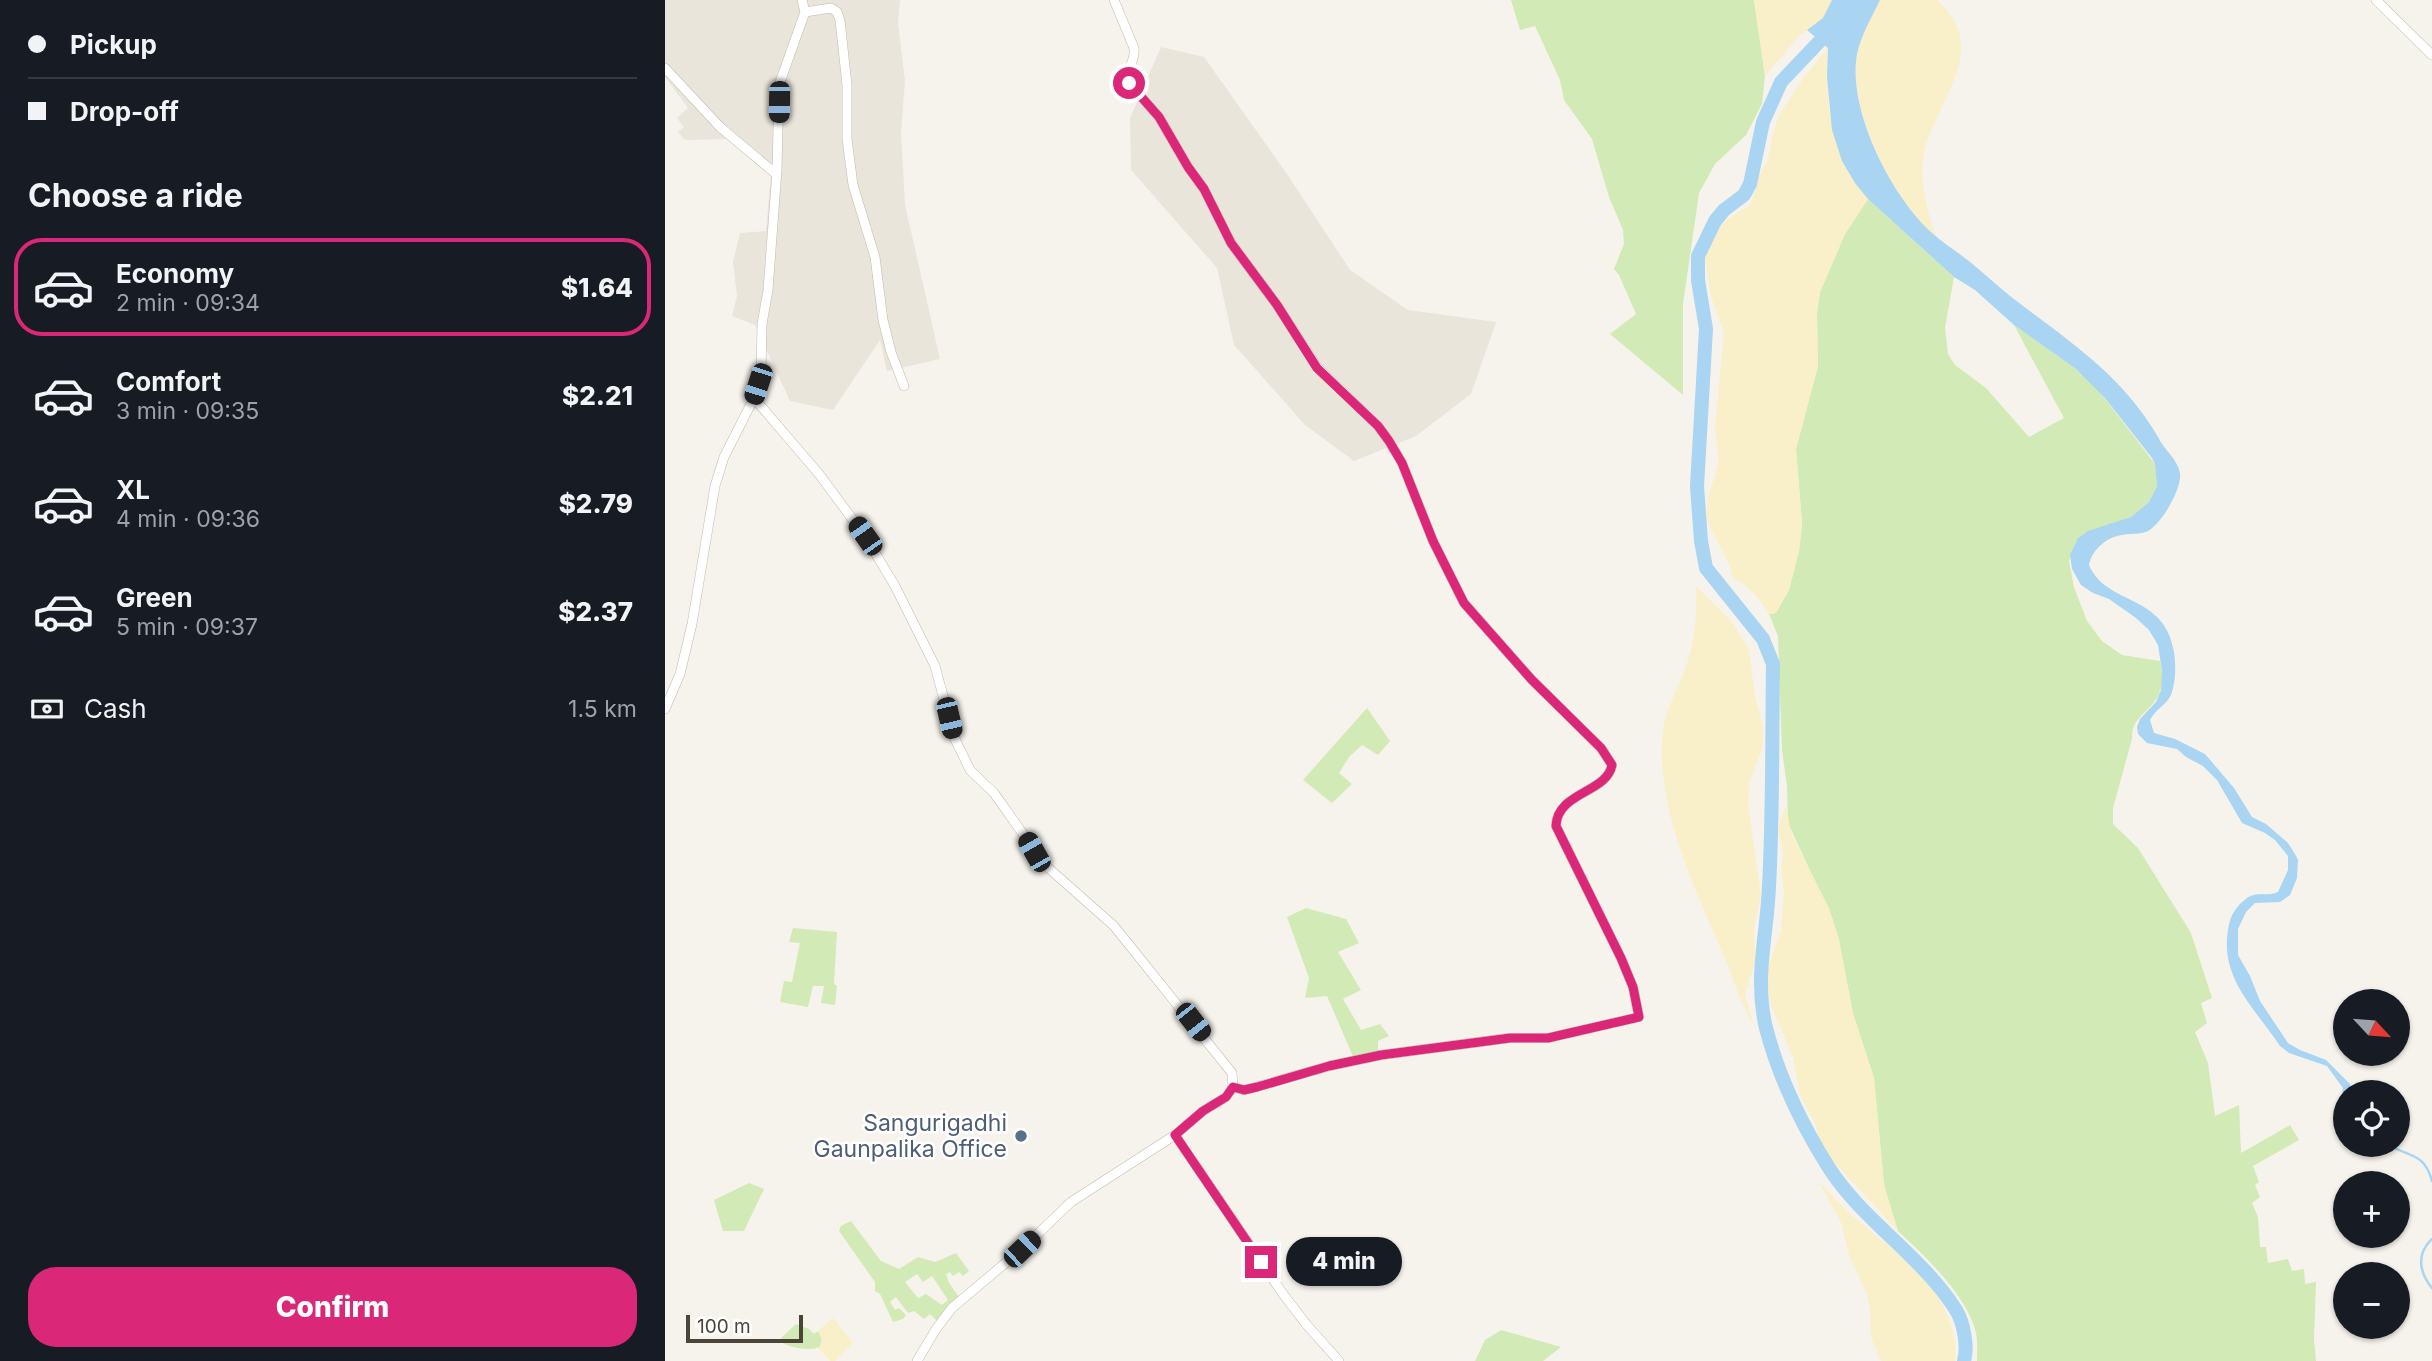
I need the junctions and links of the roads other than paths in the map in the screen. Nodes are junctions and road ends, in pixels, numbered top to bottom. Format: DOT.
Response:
graph roads {
  1 [pos="802,0"];
  2 [pos="1114,0"];
  3 [pos="2376,0"];
  4 [pos="805,12"];
  5 [pos="2432,55"];
  6 [pos="665,68"];
  7 [pos="776,174"];
  8 [pos="904,386"];
  9 [pos="754,398"];
  10 [pos="665,709"];
  11 [pos="1233,1087"];
  12 [pos="1175,1135"];
  13 [pos="917,1361"];
  14 [pos="1339,1361"];
  1 -- 4 [label="street"];
  2 -- 11 [label="street"];
  3 -- 5 [label="street"];
  4 -- 7 [label="street"];
  4 -- 8 [label="street"];
  6 -- 7 [label="street"];
  7 -- 9 [label="street"];
  9 -- 10 [label="street"];
  9 -- 11 [label="street"];
  11 -- 12 [label="street"];
  12 -- 13 [label="street"];
  12 -- 14 [label="street"];
}
